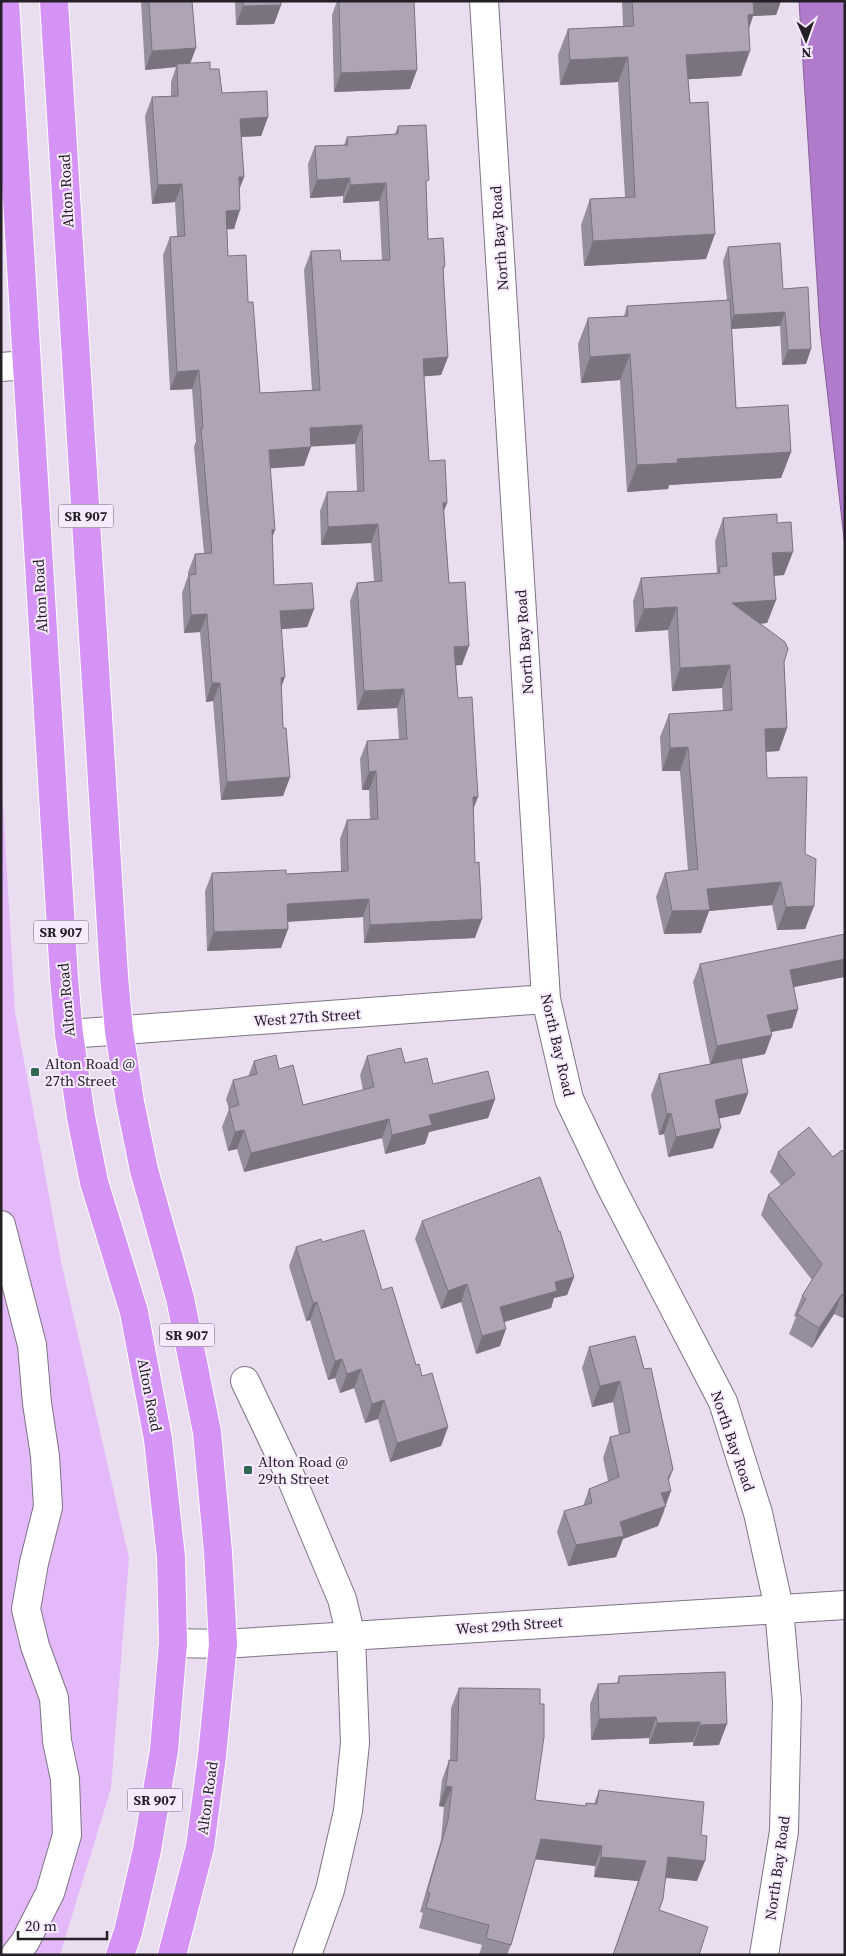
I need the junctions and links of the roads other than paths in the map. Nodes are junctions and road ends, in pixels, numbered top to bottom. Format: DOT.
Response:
graph roads {
  1 [pos="4,1"];
  2 [pos="54,1"];
  3 [pos="484,1"];
  4 [pos="14,366"];
  5 [pos="546,1000"];
  6 [pos="119,1031"];
  7 [pos="69,1034"];
  8 [pos="1,1226"];
  9 [pos="245,1381"];
  10 [pos="845,1605"];
  11 [pos="779,1608"];
  12 [pos="351,1636"];
  13 [pos="173,1643"];
  14 [pos="223,1644"];
  15 [pos="15,1955"];
  16 [pos="120,1955"];
  17 [pos="172,1955"];
  18 [pos="307,1955"];
  19 [pos="764,1955"];
  1 -- 4 [label="highway, Alton Road / SR 907"];
  2 -- 6 [label="highway, Alton Road / SR 907"];
  3 -- 5 [label="street, North Bay Road"];
  4 -- 7 [label="highway, Alton Road / SR 907"];
  5 -- 6 [label="street, West 27th Street"];
  5 -- 11 [label="street, North Bay Road"];
  6 -- 7 [label="street, West 27th Street"];
  6 -- 14 [label="highway, Alton Road / SR 907"];
  7 -- 13 [label="highway, Alton Road / SR 907"];
  8 -- 15 [label="street"];
  9 -- 12 [label="street"];
  10 -- 11 [label="street, West 29th Street"];
  11 -- 12 [label="street, West 29th Street"];
  11 -- 19 [label="street, North Bay Road"];
  12 -- 14 [label="street, West 29th Street"];
  12 -- 18 [label="street"];
  13 -- 14 [label="street, West 29th Street"];
  13 -- 16 [label="highway, Alton Road / SR 907"];
  14 -- 17 [label="highway, Alton Road / SR 907"];
}
